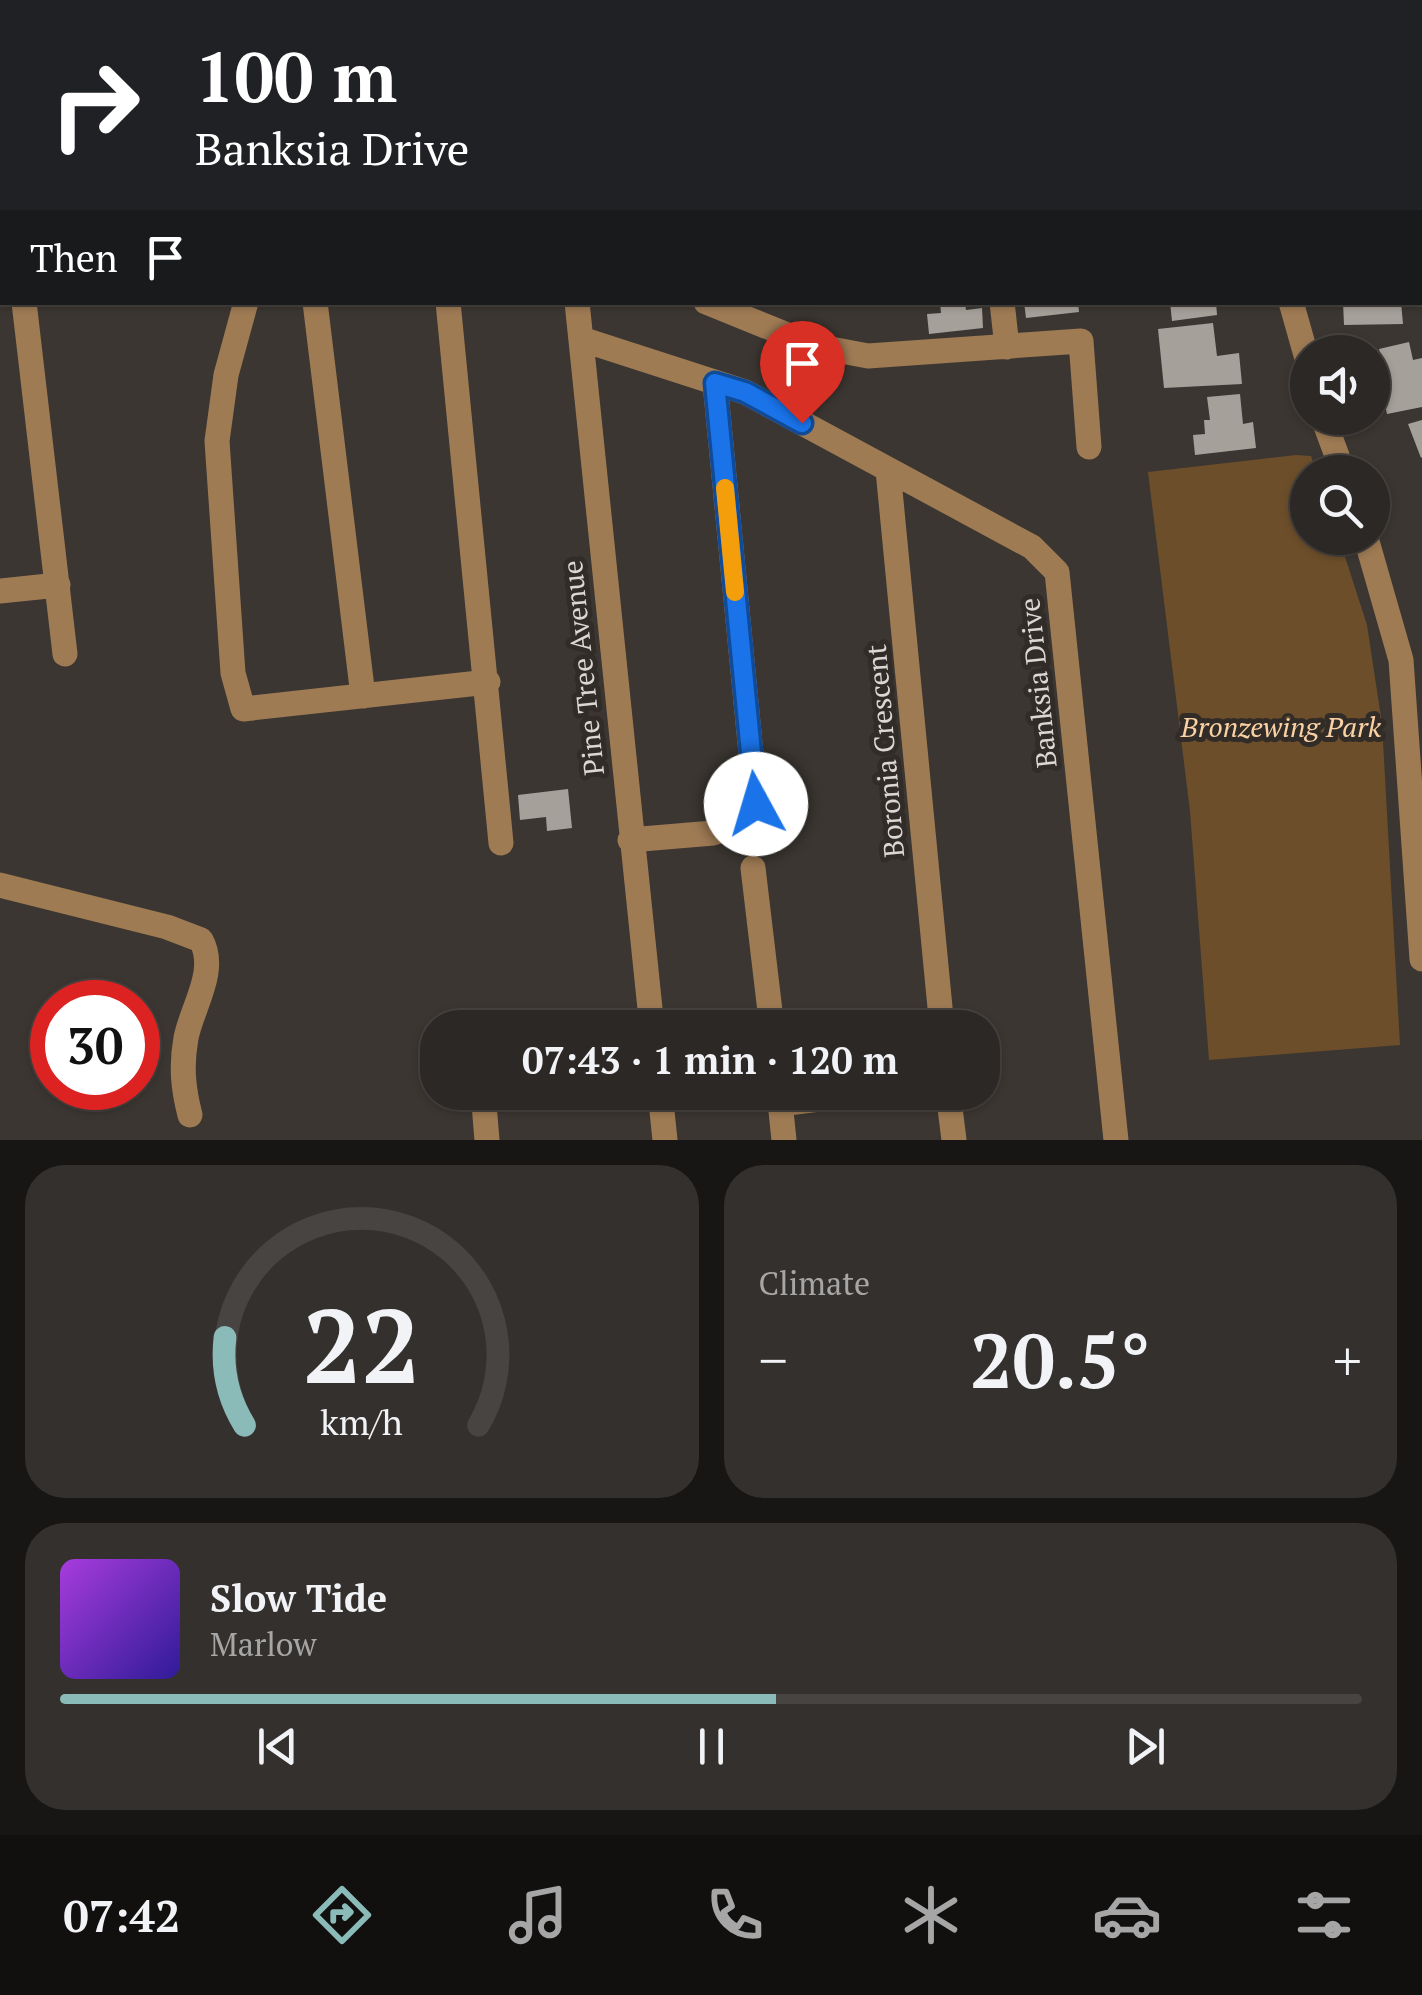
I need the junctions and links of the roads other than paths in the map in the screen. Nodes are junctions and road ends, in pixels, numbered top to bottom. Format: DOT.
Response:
graph roads {
  1 [pos="24,305"];
  2 [pos="245,305"];
  3 [pos="315,305"];
  4 [pos="448,305"];
  5 [pos="577,305"];
  6 [pos="713,305"];
  7 [pos="1002,305"];
  8 [pos="1292,305"];
  9 [pos="1300,335"];
  10 [pos="582,339"];
  11 [pos="1007,346"];
  12 [pos="715,383"];
  13 [pos="1089,447"];
  14 [pos="888,470"];
  15 [pos="1372,555"];
  16 [pos="58,585"];
  17 [pos="0,591"];
  18 [pos="65,654"];
  19 [pos="1412,659"];
  20 [pos="488,682"];
  21 [pos="363,696"];
  22 [pos="630,840"];
  23 [pos="501,842"];
  24 [pos="754,868"];
  25 [pos="0,885"];
  26 [pos="1422,959"];
  27 [pos="650,1010"];
  28 [pos="770,1010"];
  29 [pos="940,1010"];
  30 [pos="484,1110"];
  31 [pos="662,1110"];
  32 [pos="781,1110"];
  33 [pos="950,1110"];
  34 [pos="190,1116"];
  35 [pos="487,1140"];
  36 [pos="666,1140"];
  37 [pos="784,1140"];
  38 [pos="954,1140"];
  39 [pos="1116,1140"];
  1 -- 16 [label="street"];
  2 -- 21 [label="street"];
  3 -- 21 [label="street"];
  4 -- 20 [label="street"];
  5 -- 10 [label="street, Pine Tree Avenue"];
  6 -- 11 [label="street"];
  7 -- 11 [label="street"];
  8 -- 9 [label="street"];
  10 -- 12 [label="street, Banksia Drive"];
  10 -- 22 [label="street, Pine Tree Avenue"];
  11 -- 13 [label="street"];
  12 -- 14 [label="street, Banksia Drive"];
  12 -- 22 [label="street"];
  14 -- 29 [label="street, Boronia Crescent"];
  14 -- 39 [label="street, Banksia Drive"];
  15 -- 19 [label="street"];
  16 -- 17 [label="street"];
  16 -- 18 [label="street"];
  19 -- 26 [label="street"];
  20 -- 21 [label="street"];
  20 -- 23 [label="street"];
  22 -- 27 [label="street, Pine Tree Avenue"];
  24 -- 28 [label="street"];
  25 -- 34 [label="street"];
  30 -- 35 [label="street"];
  31 -- 36 [label="street"];
  32 -- 37 [label="street"];
  33 -- 38 [label="street"];
}
